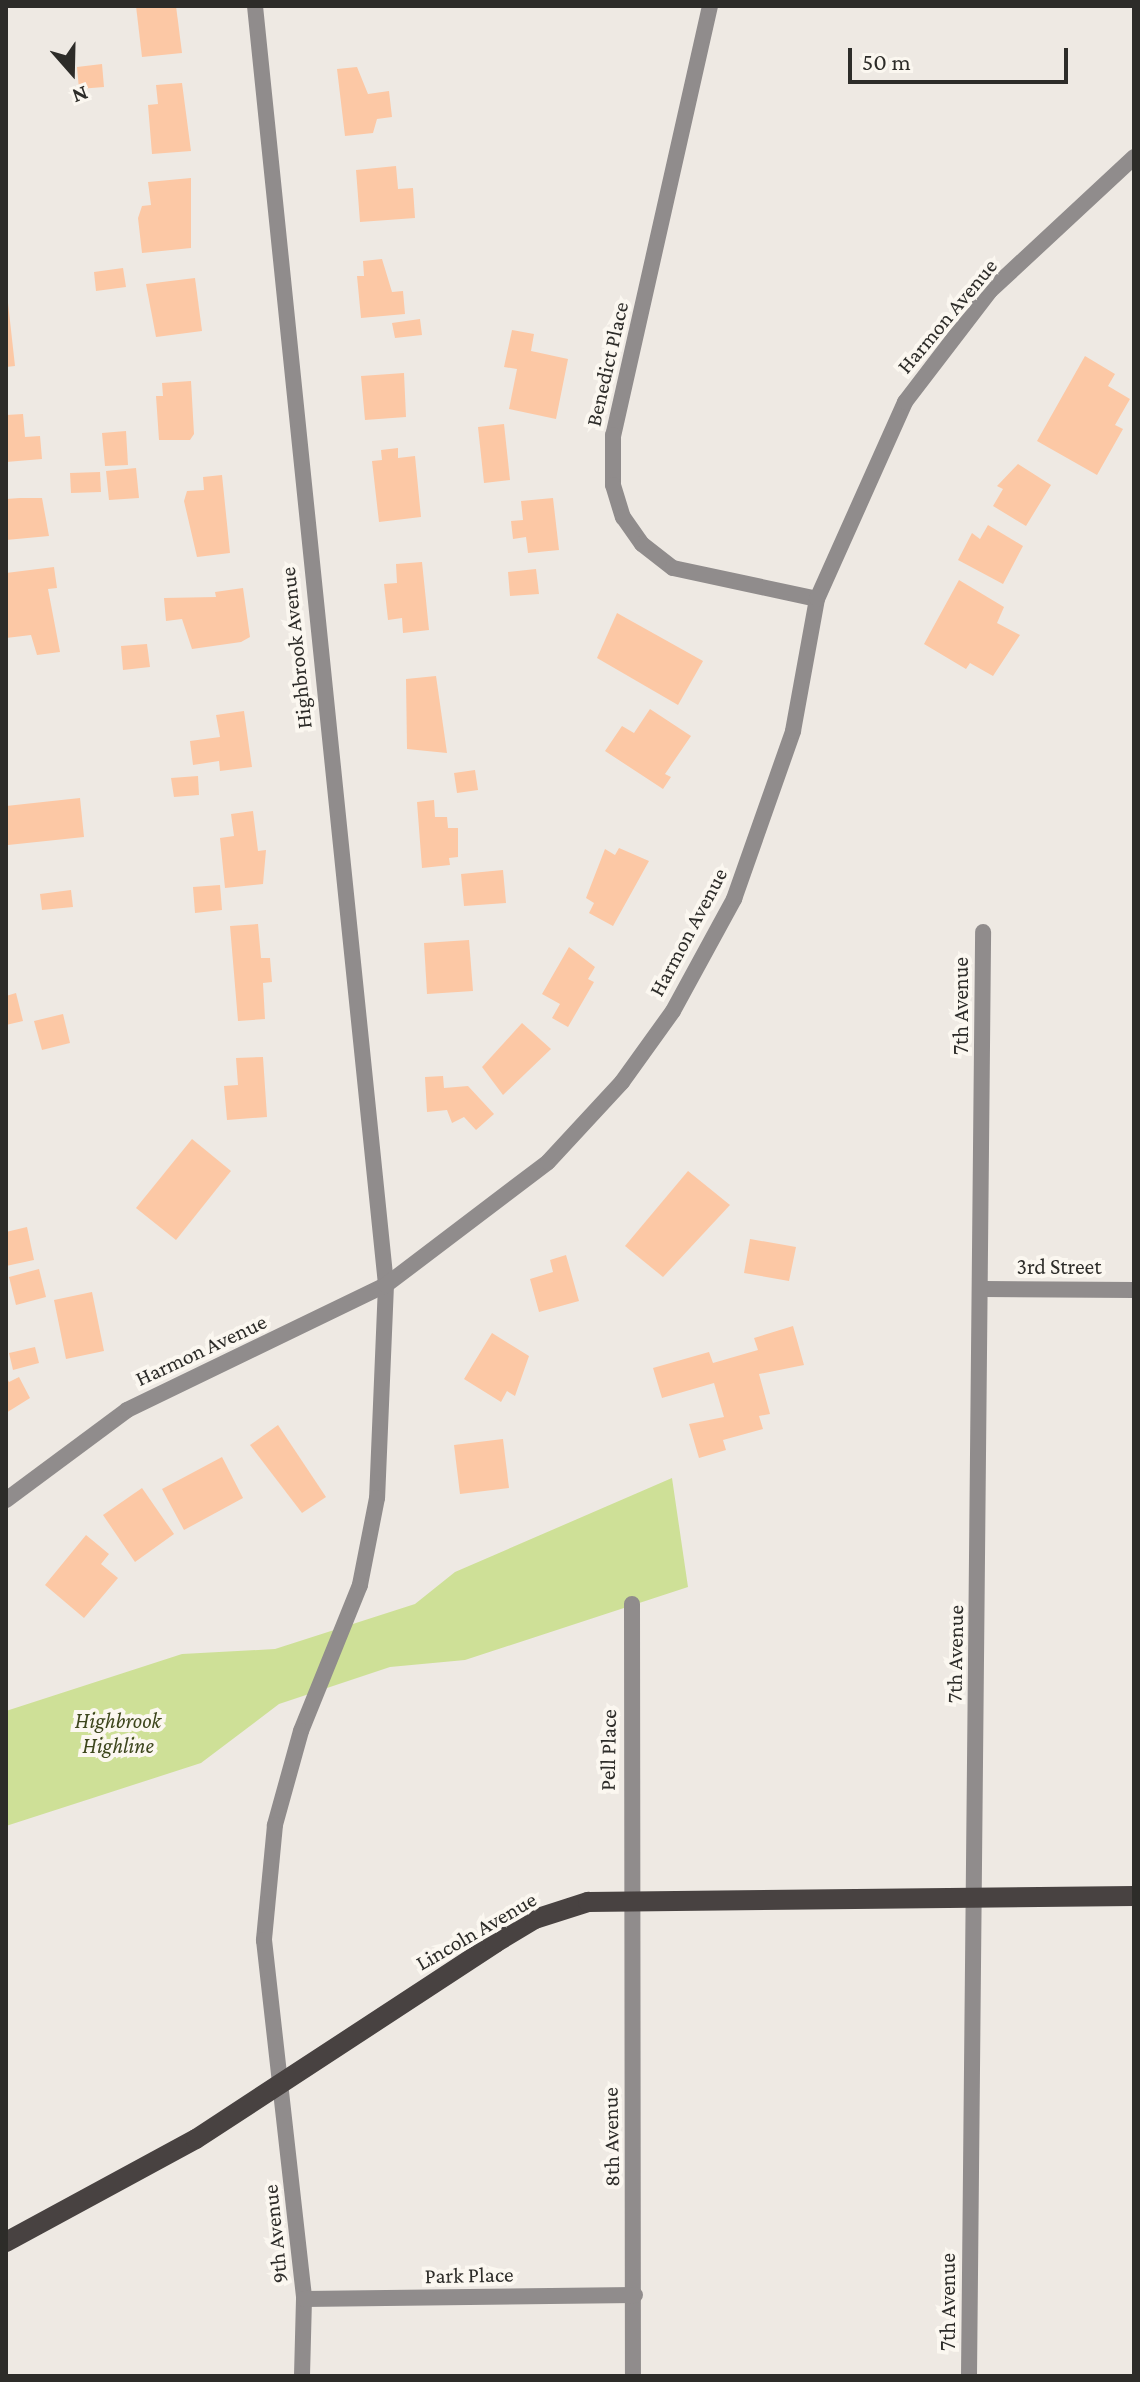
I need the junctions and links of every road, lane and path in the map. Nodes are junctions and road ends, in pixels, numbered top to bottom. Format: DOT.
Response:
graph roads {
  1 [pos="255,6"];
  2 [pos="710,6"];
  3 [pos="1134,157"];
  4 [pos="817,599"];
  5 [pos="983,932"];
  6 [pos="386,1285"];
  7 [pos="984,1289"];
  8 [pos="1134,1290"];
  9 [pos="6,1500"];
  10 [pos="632,1604"];
  11 [pos="1134,1896"];
  12 [pos="628,1897"];
  13 [pos="972,1900"];
  14 [pos="281,2087"];
  15 [pos="6,2242"];
  16 [pos="635,2295"];
  17 [pos="304,2299"];
  18 [pos="302,2376"];
  19 [pos="633,2376"];
  20 [pos="969,2376"];
  1 -- 6 [label="street, Highbrook Avenue"];
  2 -- 4 [label="street, Benedict Place"];
  3 -- 4 [label="street, Harmon Avenue"];
  4 -- 6 [label="street, Harmon Avenue"];
  5 -- 7 [label="street, 7th Avenue"];
  6 -- 9 [label="street, Harmon Avenue"];
  6 -- 14 [label="street, Highbrook Avenue"];
  7 -- 8 [label="street, 3rd Street"];
  7 -- 13 [label="street, 7th Avenue"];
  10 -- 12 [label="street, Pell Place"];
  11 -- 13 [label="main road, Lincoln Avenue"];
  12 -- 13 [label="main road, Lincoln Avenue"];
  12 -- 14 [label="main road, Lincoln Avenue"];
  12 -- 16 [label="street, 8th Avenue"];
  13 -- 20 [label="street, 7th Avenue"];
  14 -- 15 [label="main road, Lincoln Avenue"];
  14 -- 17 [label="street, 9th Avenue"];
  16 -- 17 [label="street, Park Place"];
  16 -- 19 [label="street, 8th Avenue"];
  17 -- 18 [label="street, 9th Avenue"];
}
